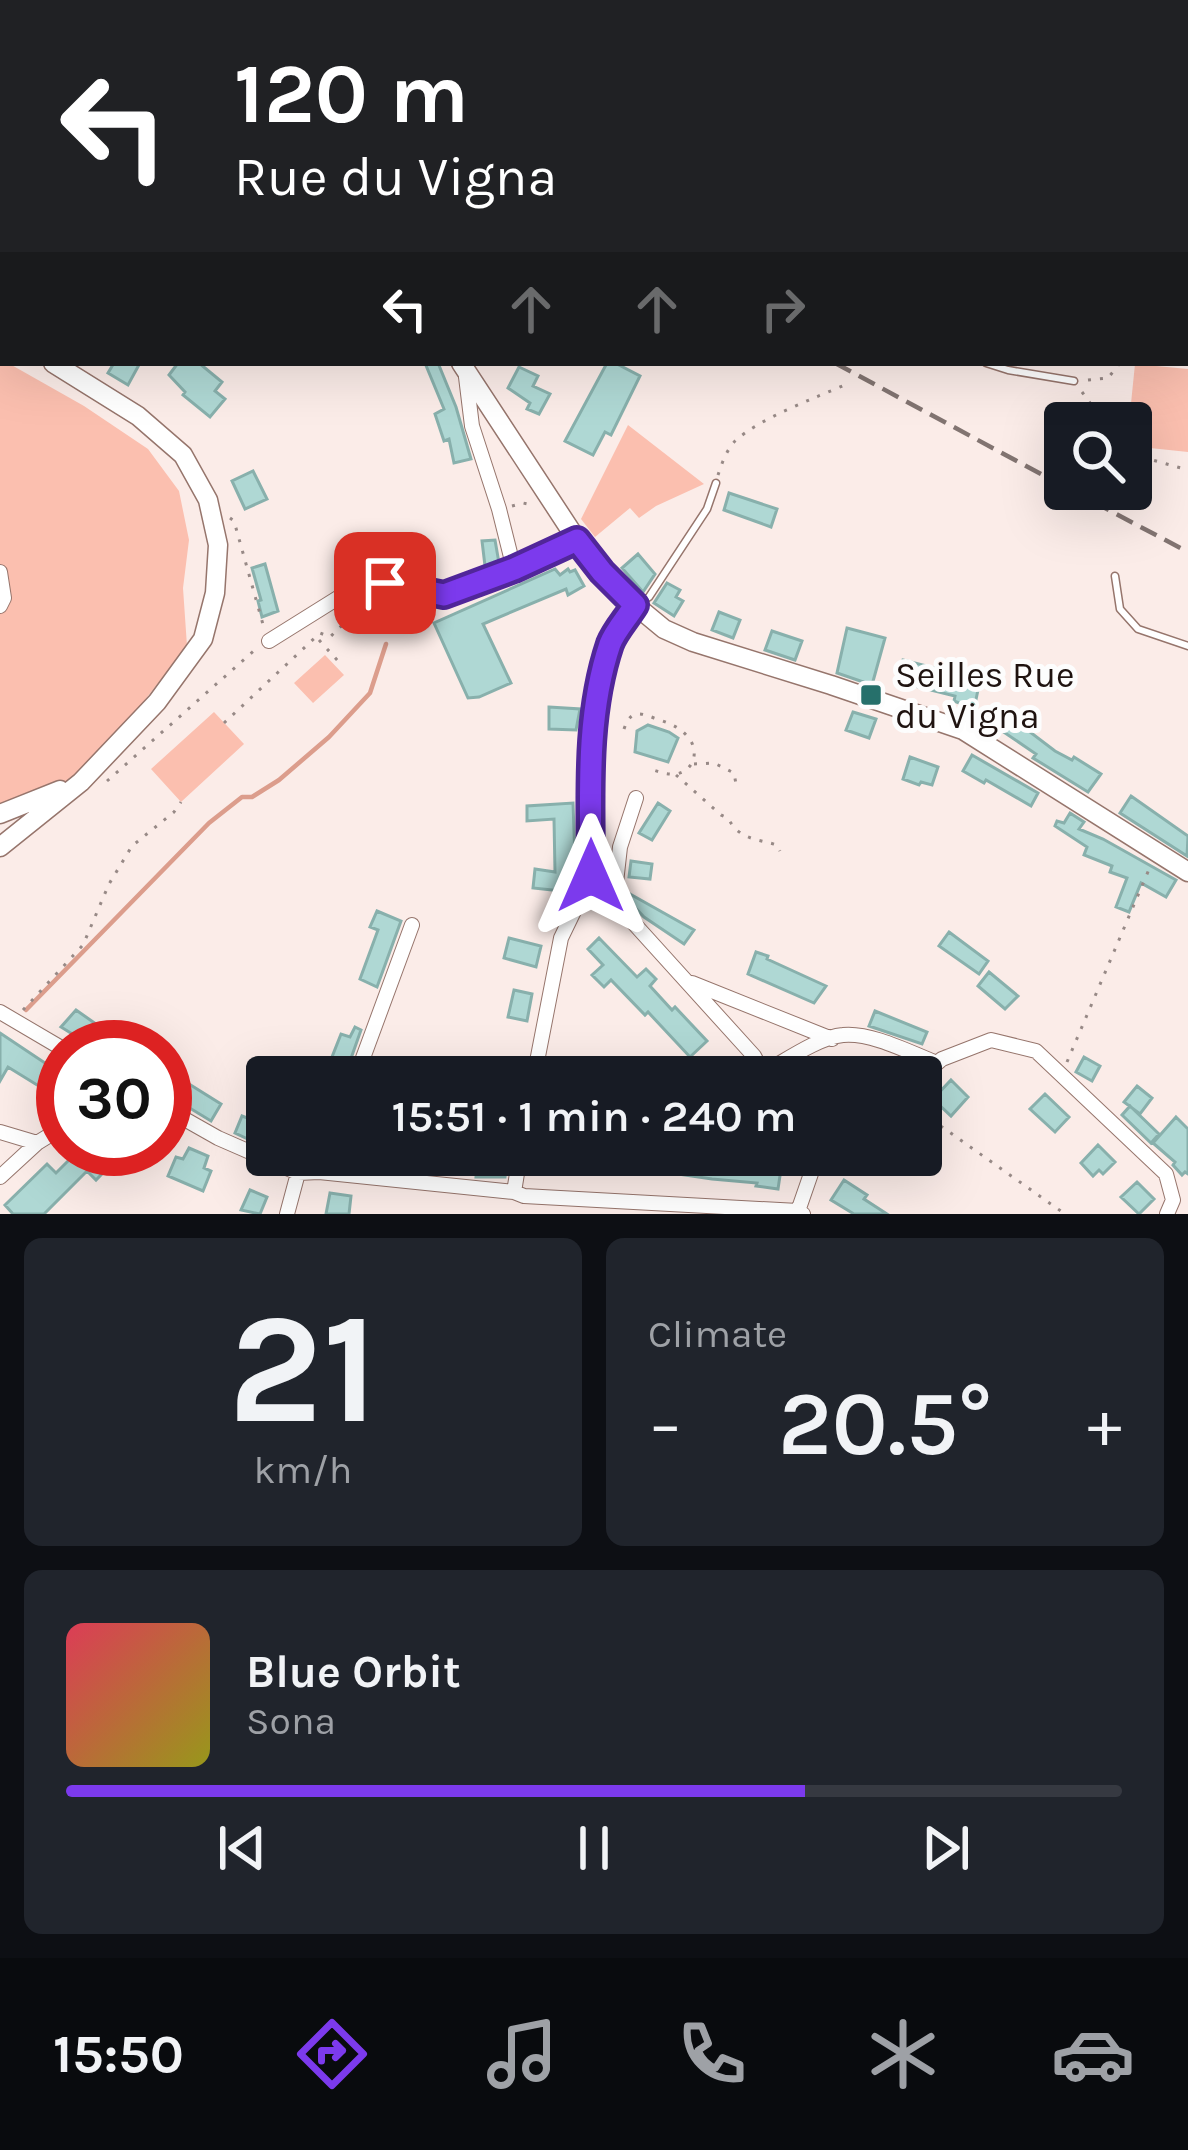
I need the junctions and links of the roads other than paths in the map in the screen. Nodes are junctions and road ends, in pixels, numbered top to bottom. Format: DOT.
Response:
graph roads {
  1 [pos="58,366"];
  2 [pos="995,366"];
  3 [pos="463,367"];
  4 [pos="1074,381"];
  5 [pos="716,483"];
  6 [pos="577,540"];
  7 [pos="514,569"];
  8 [pos="0,572"];
  9 [pos="1115,576"];
  10 [pos="635,605"];
  11 [pos="0,606"];
  12 [pos="268,641"];
  13 [pos="1188,646"];
  14 [pos="90,786"];
  15 [pos="636,798"];
  16 [pos="0,814"];
  17 [pos="0,847"];
  18 [pos="1188,872"];
  19 [pos="591,876"];
  20 [pos="614,900"];
  21 [pos="412,926"];
  22 [pos="688,981"];
  23 [pos="7,1016"];
  24 [pos="36,1033"];
  25 [pos="832,1039"];
  26 [pos="364,1056"];
  27 [pos="538,1056"];
  28 [pos="754,1056"];
  29 [pos="795,1056"];
  30 [pos="917,1056"];
  31 [pos="942,1062"];
  32 [pos="192,1123"];
  33 [pos="0,1132"];
  34 [pos="36,1143"];
  35 [pos="36,1144"];
  36 [pos="246,1150"];
  37 [pos="297,1176"];
  38 [pos="359,1176"];
  39 [pos="517,1176"];
  40 [pos="810,1176"];
  41 [pos="0,1177"];
  42 [pos="514,1192"];
  43 [pos="799,1213"];
  44 [pos="287,1214"];
  45 [pos="1167,1214"];
  1 -- 14 [label="street"];
  2 -- 4 [label="lane"];
  3 -- 6 [label="street"];
  3 -- 7 [label="street"];
  5 -- 10 [label="lane"];
  6 -- 7 [label="street"];
  6 -- 10 [label="street"];
  7 -- 12 [label="street"];
  8 -- 11 [label="street"];
  9 -- 13 [label="lane"];
  10 -- 18 [label="street"];
  10 -- 19 [label="street"];
  14 -- 16 [label="street"];
  14 -- 17 [label="street"];
  15 -- 20 [label="street"];
  19 -- 20 [label="street"];
  19 -- 27 [label="street"];
  20 -- 22 [label="street"];
  21 -- 26 [label="street"];
  22 -- 25 [label="street"];
  22 -- 28 [label="street"];
  23 -- 24 [label="street"];
  25 -- 29 [label="street"];
  25 -- 30 [label="street"];
  31 -- 45 [label="street"];
  32 -- 36 [label="street"];
  33 -- 34 [label="street"];
  35 -- 41 [label="street"];
  37 -- 44 [label="street"];
  38 -- 42 [label="street"];
  39 -- 42 [label="street"];
  40 -- 43 [label="street"];
  42 -- 43 [label="street"];
}
